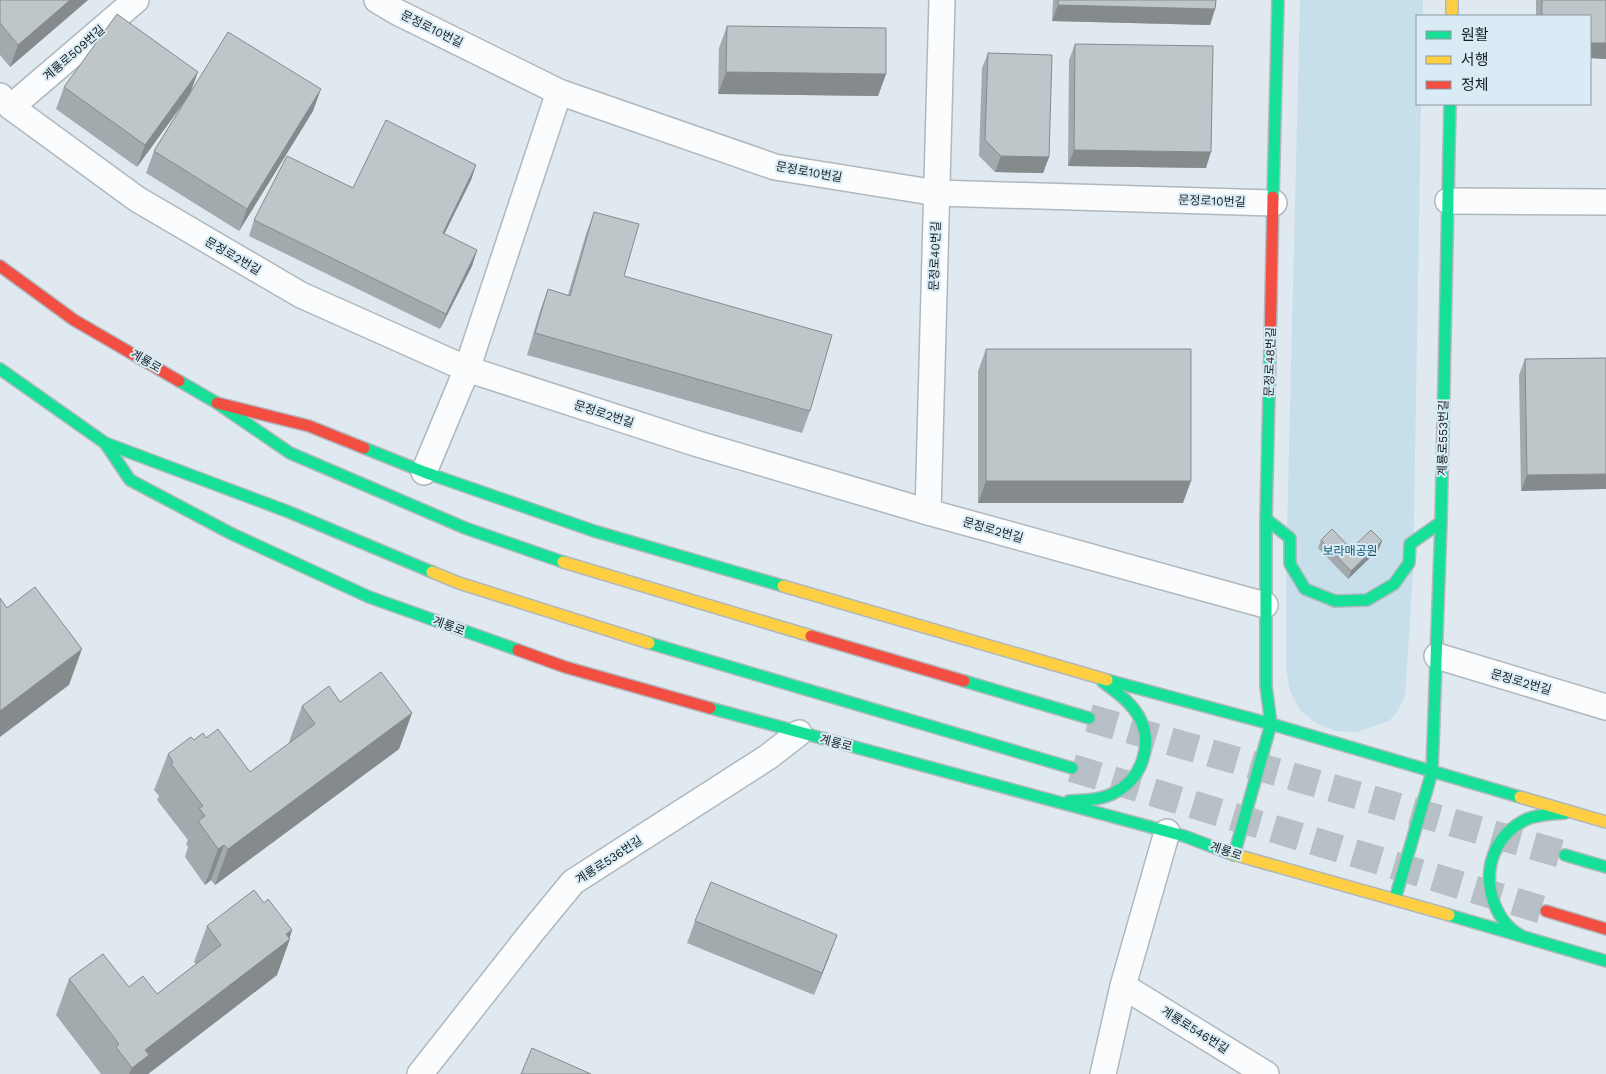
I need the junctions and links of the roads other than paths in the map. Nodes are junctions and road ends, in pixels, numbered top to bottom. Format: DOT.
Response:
graph roads {
  1 [pos="136,0"];
  2 [pos="377,0"];
  3 [pos="942,0"];
  4 [pos="1278,0"];
  5 [pos="1452,0"];
  6 [pos="1452,15"];
  7 [pos="559,92"];
  8 [pos="6,101"];
  9 [pos="1450,105"];
  10 [pos="937,192"];
  11 [pos="1448,201"];
  12 [pos="1606,202"];
  13 [pos="1274,203"];
  14 [pos="0,266"];
  15 [pos="0,369"];
  16 [pos="467,369"];
  17 [pos="216,403"];
  18 [pos="105,443"];
  19 [pos="424,472"];
  20 [pos="928,512"];
  21 [pos="1266,519"];
  22 [pos="1441,522"];
  23 [pos="1265,606"];
  24 [pos="1437,656"];
  25 [pos="1098,678"];
  26 [pos="1606,707"];
  27 [pos="1089,718"];
  28 [pos="1270,724"];
  29 [pos="799,733"];
  30 [pos="1072,768"];
  31 [pos="1432,772"];
  32 [pos="1060,803"];
  33 [pos="1579,814"];
  34 [pos="1606,822"];
  35 [pos="1167,832"];
  36 [pos="1234,855"];
  37 [pos="1565,855"];
  38 [pos="1606,867"];
  39 [pos="1394,899"];
  40 [pos="1546,911"];
  41 [pos="1606,929"];
  42 [pos="1539,941"];
  43 [pos="1606,961"];
  44 [pos="1123,986"];
  45 [pos="420,1074"];
  46 [pos="1103,1074"];
  47 [pos="1266,1074"];
  1 -- 8 [label="street, 계룡로509번길"];
  2 -- 7 [label="street, 문정로10번길"];
  3 -- 10 [label="street, 문정로40번길"];
  4 -- 13 [label="main road, 문정로48번길"];
  5 -- 6 [label="main road"];
  7 -- 10 [label="street, 문정로10번길"];
  7 -- 16 [label="street"];
  8 -- 16 [label="street, 문정로2번길"];
  9 -- 11 [label="main road, 계룡로553번길"];
  10 -- 13 [label="street, 문정로10번길"];
  10 -- 20 [label="street, 문정로40번길"];
  11 -- 12 [label="street"];
  11 -- 22 [label="main road, 계룡로553번길"];
  13 -- 21 [label="main road, 문정로48번길"];
  14 -- 17 [label="main road, 계룡로"];
  15 -- 18 [label="main road, 계룡로"];
  16 -- 19 [label="street"];
  16 -- 20 [label="street, 문정로2번길"];
  17 -- 19 [label="main road"];
  17 -- 27 [label="main road, 계룡로"];
  18 -- 29 [label="main road, 계룡로"];
  18 -- 30 [label="main road, 계룡로"];
  19 -- 25 [label="main road"];
  20 -- 23 [label="street, 문정로2번길"];
  21 -- 22 [label="main road"];
  21 -- 23 [label="main road, 문정로48번길"];
  22 -- 24 [label="main road, 계룡로553번길"];
  23 -- 28 [label="main road, 문정로48번길"];
  24 -- 26 [label="street, 문정로2번길"];
  24 -- 31 [label="main road, 계룡로553번길"];
  25 -- 28 [label="main road"];
  25 -- 32 [label="main road"];
  28 -- 31 [label="main road"];
  28 -- 36 [label="main road"];
  29 -- 32 [label="main road, 계룡로"];
  29 -- 45 [label="street, 계룡로536번길"];
  31 -- 33 [label="main road"];
  31 -- 39 [label="main road, 계룡로553번길"];
  32 -- 35 [label="main road, 계룡로"];
  33 -- 34 [label="main road"];
  33 -- 42 [label="main road"];
  35 -- 36 [label="main road, 계룡로"];
  35 -- 44 [label="street"];
  36 -- 39 [label="main road, 계룡로"];
  37 -- 38 [label="main road"];
  39 -- 42 [label="main road, 계룡로"];
  40 -- 41 [label="main road"];
  42 -- 43 [label="main road, 계룡로"];
  44 -- 46 [label="street"];
  44 -- 47 [label="street, 계룡로546번길"];
}
